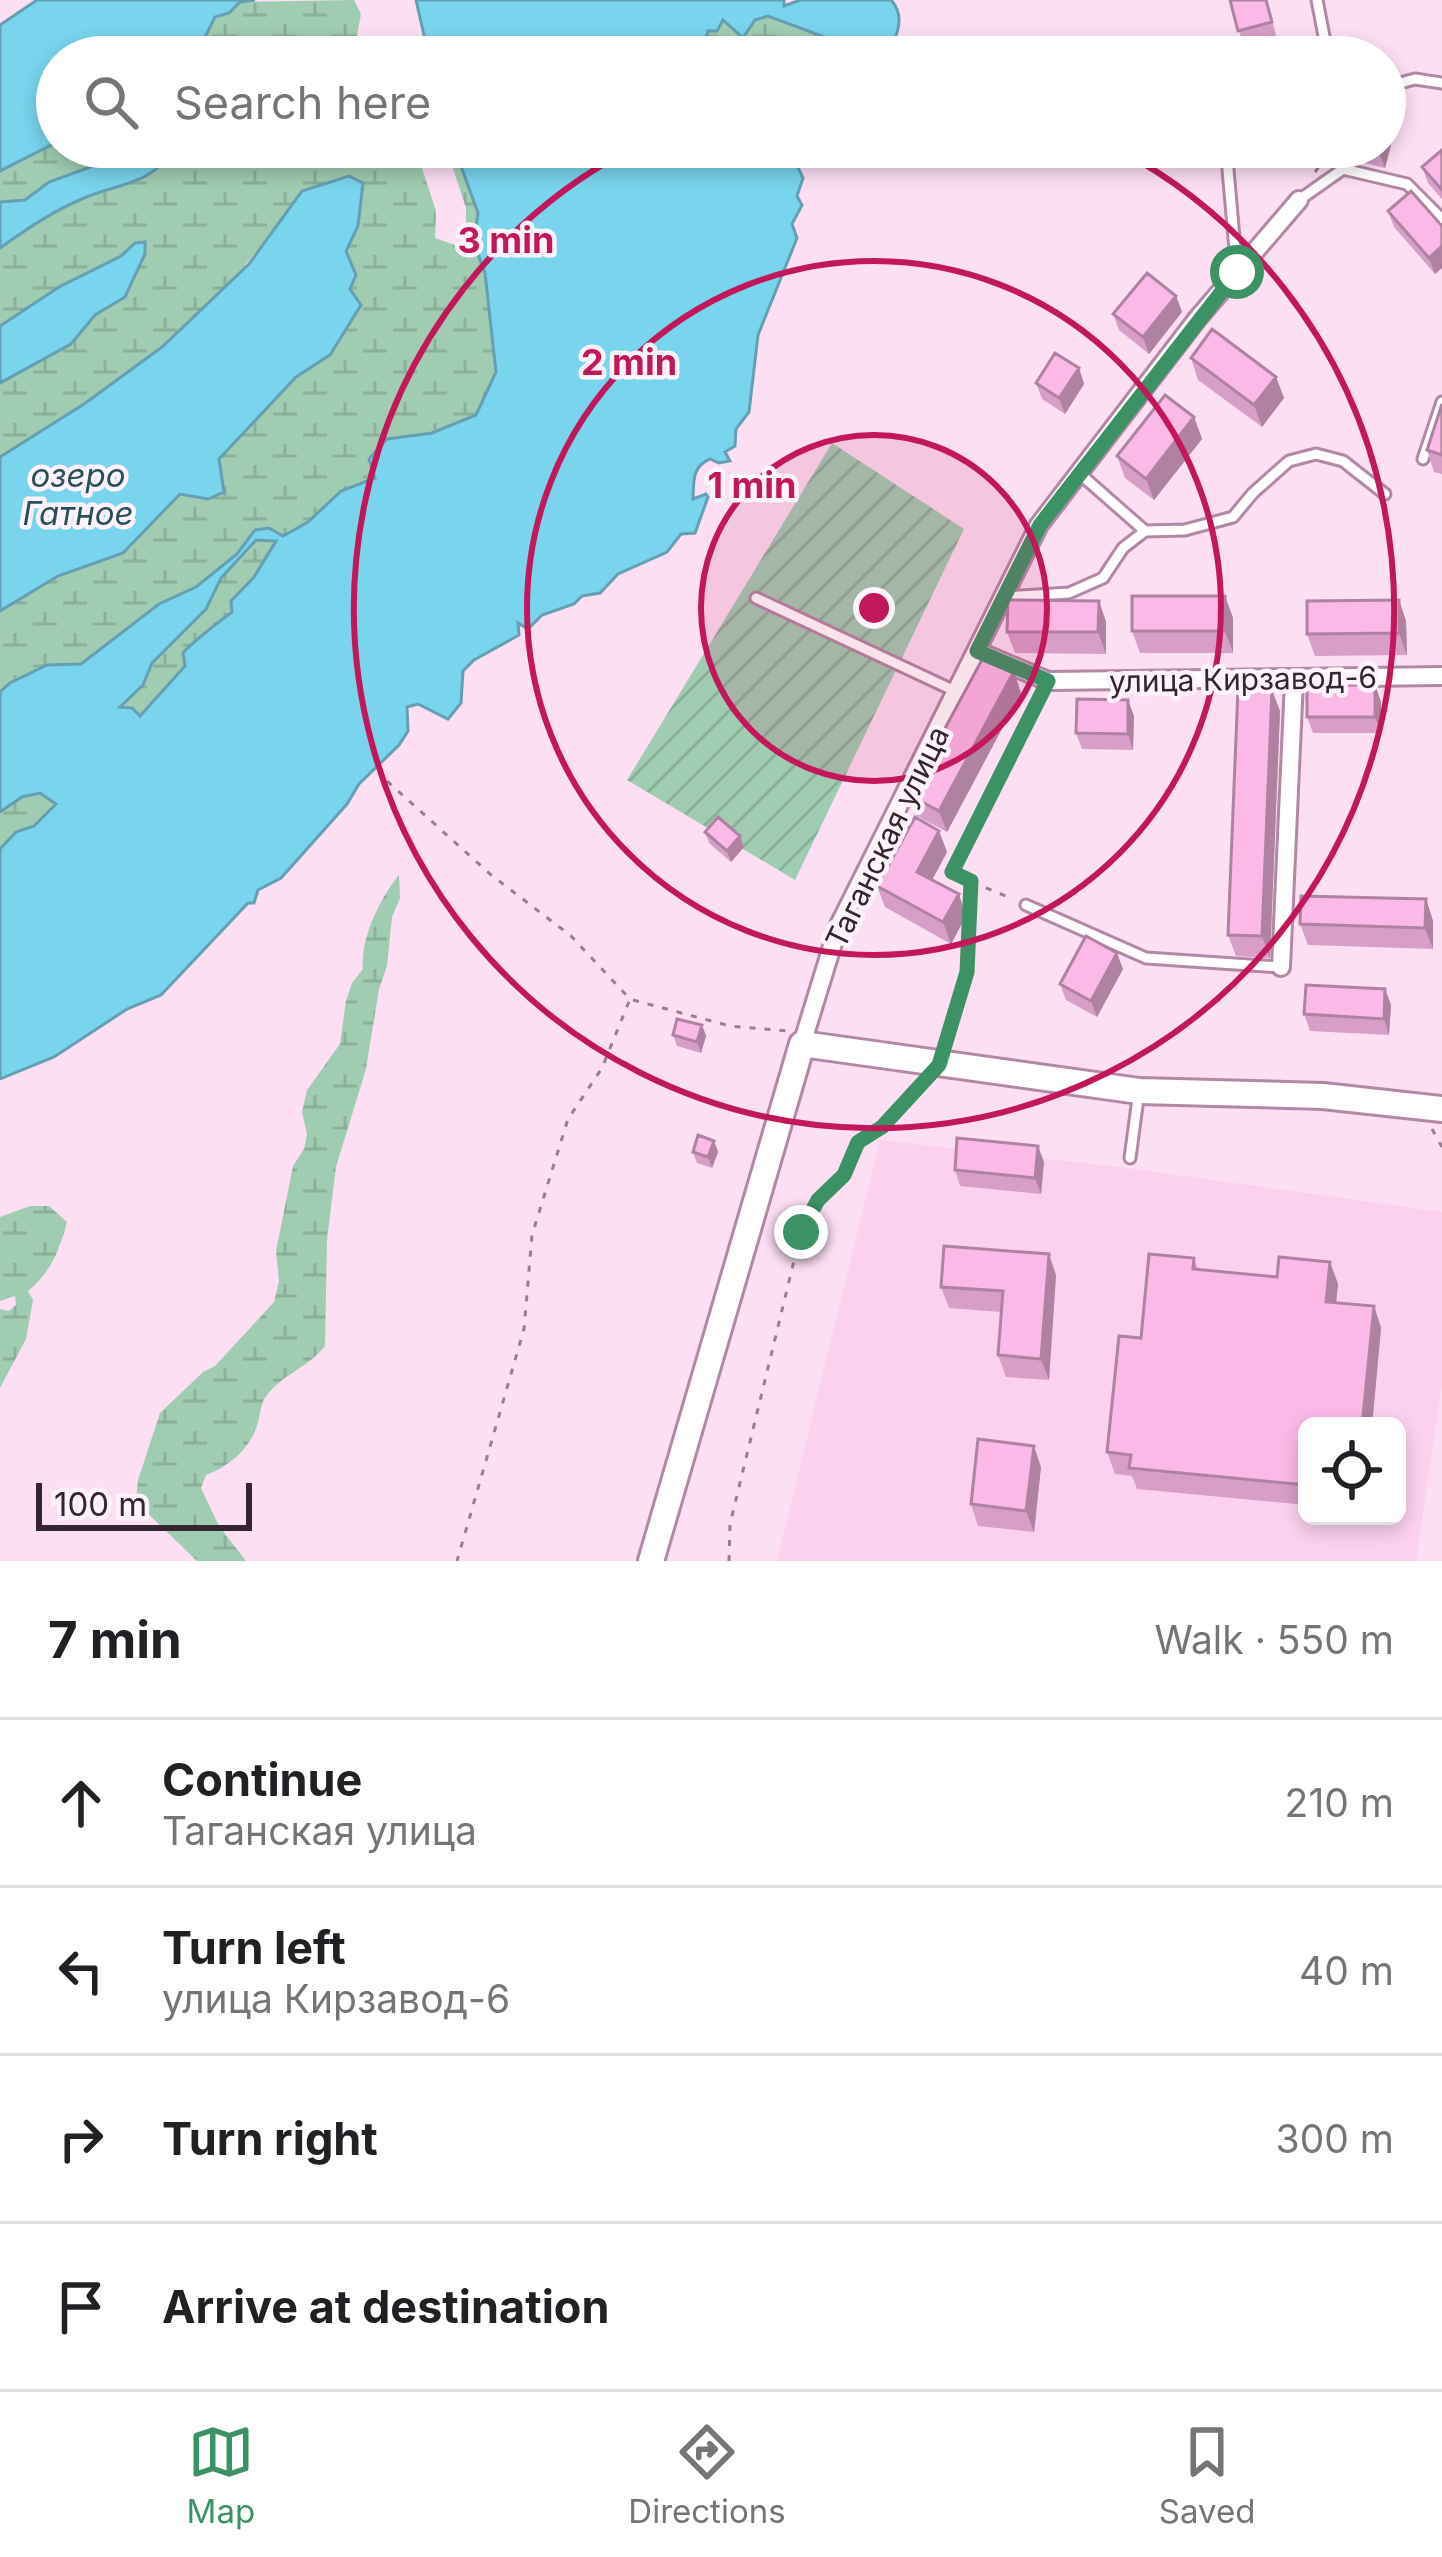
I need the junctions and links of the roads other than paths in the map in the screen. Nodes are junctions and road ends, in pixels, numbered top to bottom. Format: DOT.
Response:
graph roads {
  1 [pos="1317,0"];
  2 [pos="1324,36"];
  3 [pos="1406,81"];
  4 [pos="1442,83"];
  5 [pos="1228,168"];
  6 [pos="1343,169"];
  7 [pos="1299,200"];
  8 [pos="1442,219"];
  9 [pos="1237,272"];
  10 [pos="1442,402"];
  11 [pos="1423,459"];
  12 [pos="1079,473"];
  13 [pos="1385,494"];
  14 [pos="1145,531"];
  15 [pos="756,598"];
  16 [pos="1004,598"];
  17 [pos="977,651"];
  18 [pos="1442,676"];
  19 [pos="1294,680"];
  20 [pos="1048,681"];
  21 [pos="957,692"];
  22 [pos="952,872"];
  23 [pos="1026,905"];
  24 [pos="1281,968"];
  25 [pos="802,1044"];
  26 [pos="1139,1091"];
  27 [pos="1442,1109"];
  28 [pos="1130,1158"];
  29 [pos="651,1561"];
  1 -- 2 [label="lane"];
  3 -- 4 [label="lane"];
  5 -- 9 [label="lane"];
  6 -- 7 [label="lane"];
  6 -- 8 [label="lane"];
  7 -- 9 [label="street, Таганская улица"];
  9 -- 12 [label="street, Таганская улица"];
  10 -- 11 [label="lane"];
  12 -- 14 [label="lane"];
  12 -- 16 [label="street, Таганская улица"];
  13 -- 14 [label="lane"];
  14 -- 16 [label="lane"];
  15 -- 21 [label="lane"];
  16 -- 17 [label="street, Таганская улица"];
  17 -- 20 [label="street, улица Кирзавод-6"];
  17 -- 21 [label="street, Таганская улица"];
  18 -- 19 [label="street, улица Кирзавод-6"];
  19 -- 20 [label="street, улица Кирзавод-6"];
  19 -- 24 [label="street"];
  20 -- 22 [label="lane"];
  21 -- 25 [label="street, Таганская улица"];
  23 -- 24 [label="lane"];
  25 -- 26 [label="main road"];
  25 -- 29 [label="main road, Таганская улица"];
  26 -- 27 [label="main road"];
  26 -- 28 [label="lane"];
}
